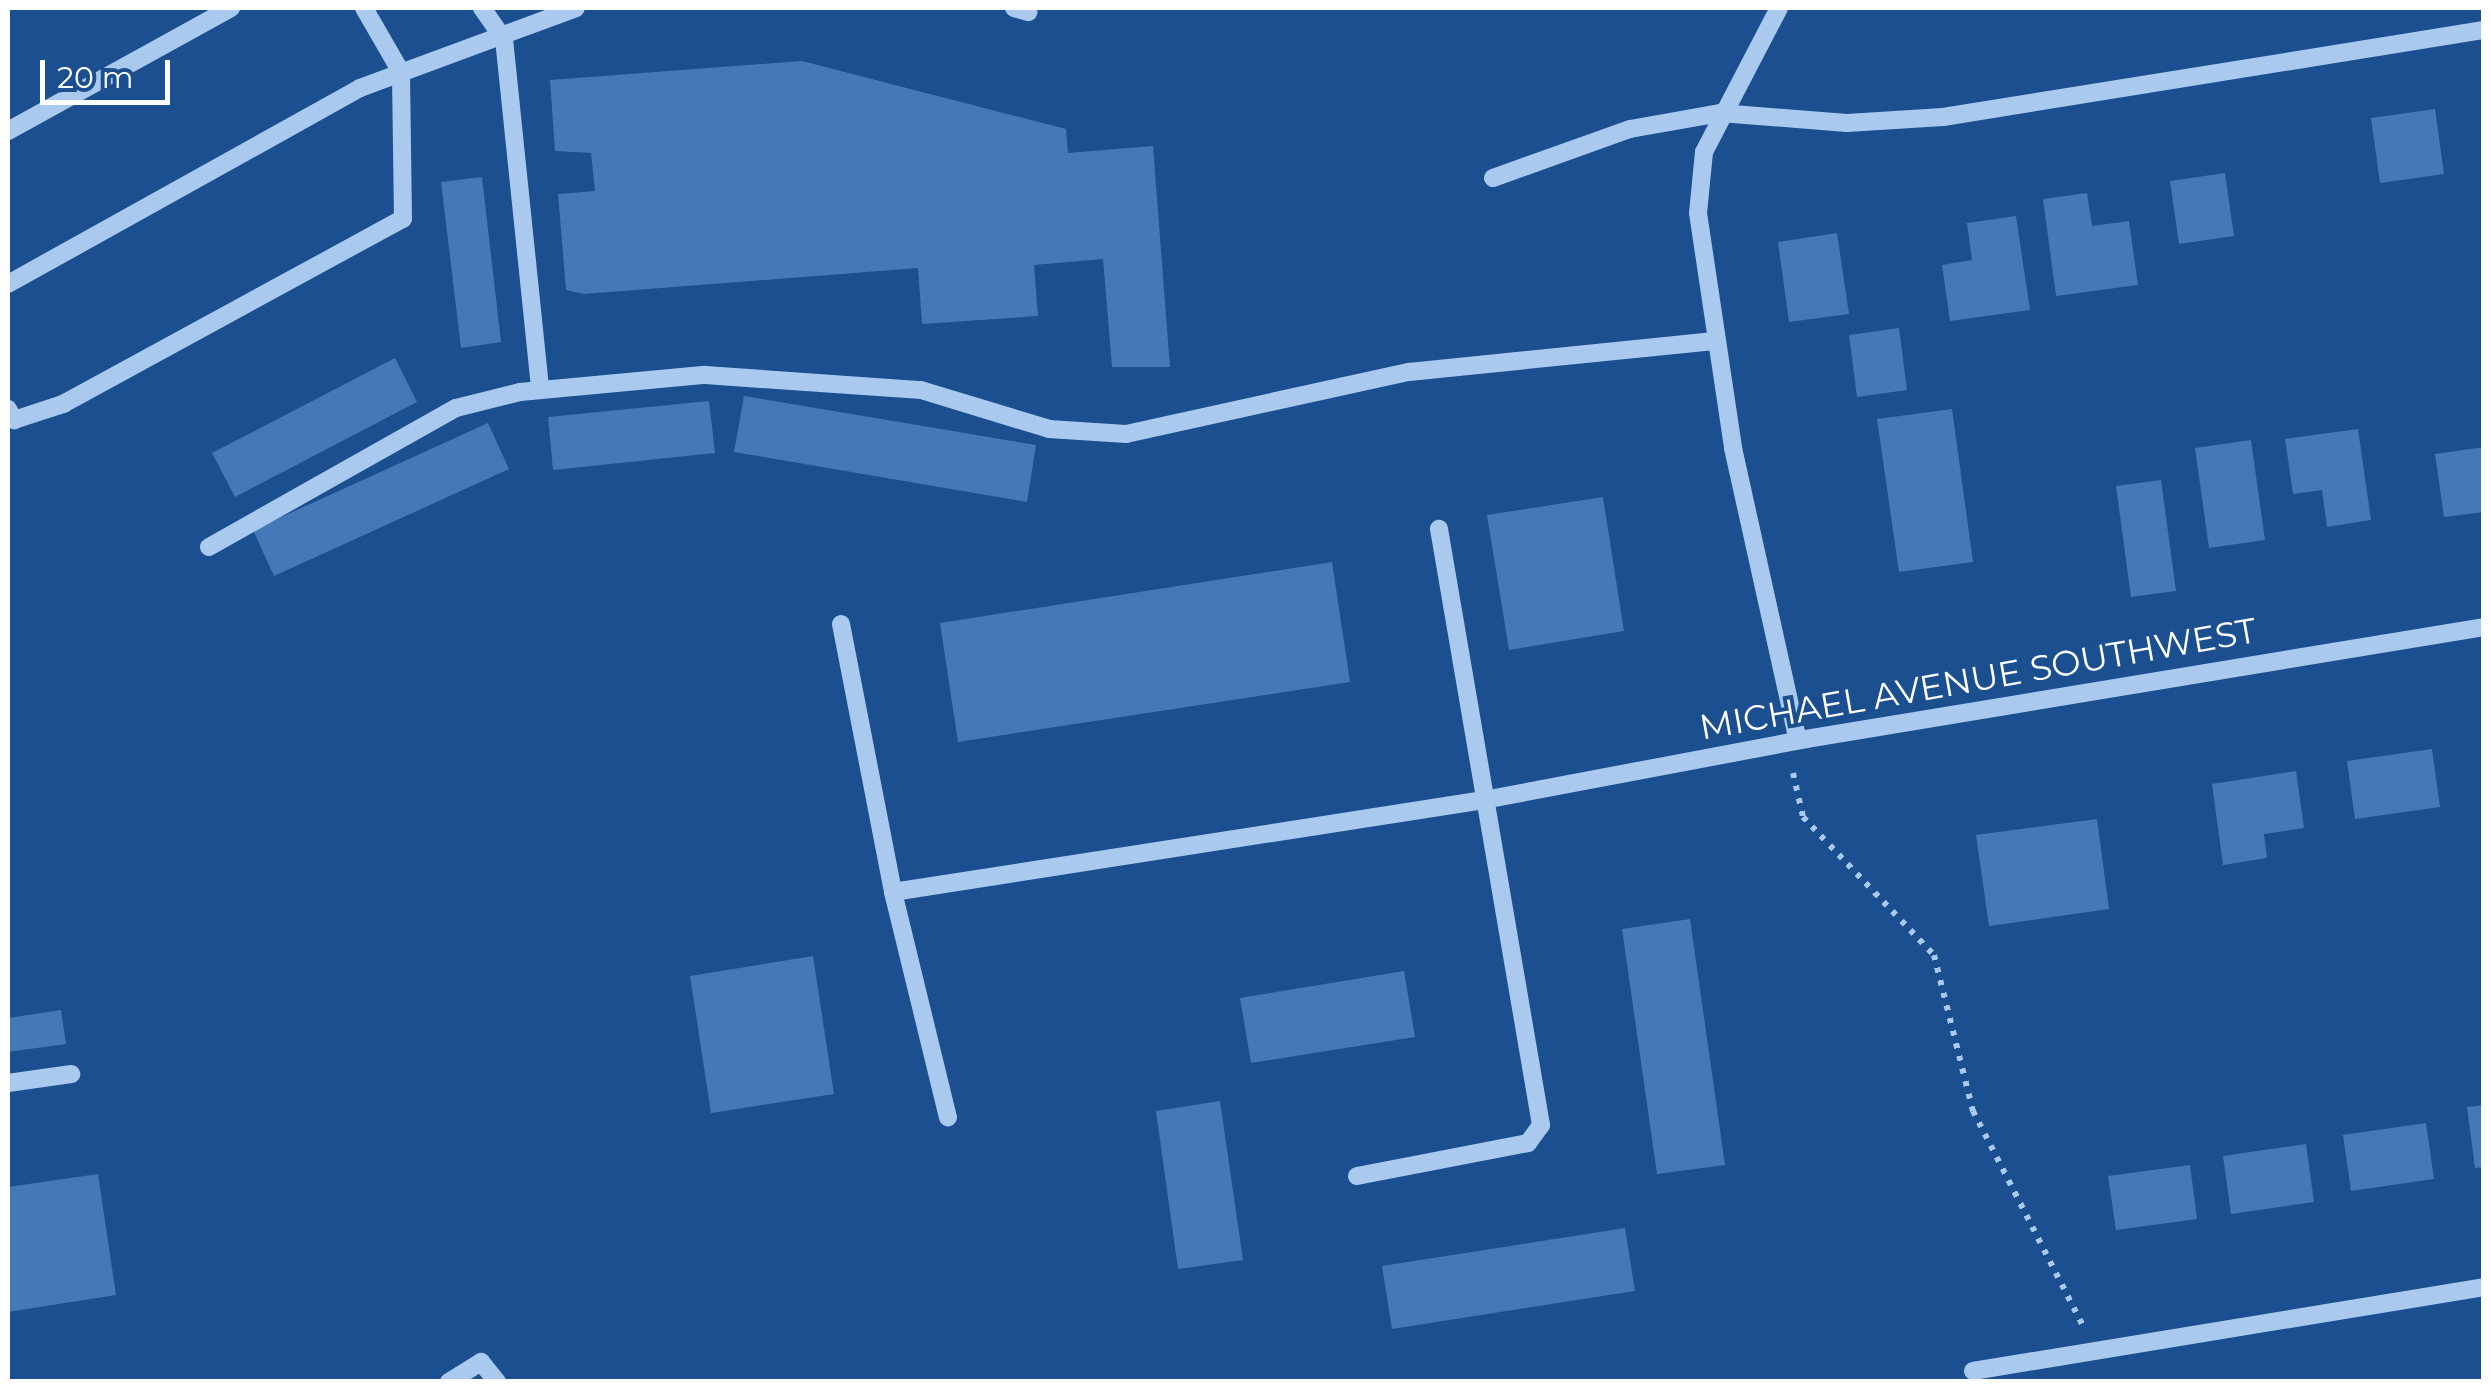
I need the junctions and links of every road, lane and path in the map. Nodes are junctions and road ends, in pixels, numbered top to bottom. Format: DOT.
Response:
graph roads {
  1 [pos="231,8"];
  2 [pos="364,8"];
  3 [pos="482,8"];
  4 [pos="576,8"];
  5 [pos="1779,8"];
  6 [pos="2484,30"];
  7 [pos="504,40"];
  8 [pos="401,72"];
  9 [pos="1720,113"];
  10 [pos="8,131"];
  11 [pos="1493,178"];
  12 [pos="8,284"];
  13 [pos="1714,341"];
  14 [pos="540,390"];
  15 [pos="8,409"];
  16 [pos="1439,529"];
  17 [pos="209,548"];
  18 [pos="840,624"];
  19 [pos="2484,627"];
  20 [pos="1798,740"];
  21 [pos="1793,772"];
  22 [pos="1484,800"];
  23 [pos="893,892"];
  24 [pos="71,1074"];
  25 [pos="8,1083"];
  26 [pos="948,1117"];
  27 [pos="1357,1176"];
  28 [pos="2484,1287"];
  29 [pos="2082,1322"];
  30 [pos="1973,1370"];
  31 [pos="449,1382"];
  32 [pos="497,1382"];
  1 -- 10 [label="street"];
  2 -- 8 [label="street"];
  3 -- 7 [label="street"];
  4 -- 7 [label="street"];
  5 -- 9 [label="street"];
  6 -- 9 [label="street"];
  7 -- 8 [label="street"];
  7 -- 14 [label="street"];
  8 -- 12 [label="street"];
  8 -- 15 [label="street"];
  9 -- 11 [label="street"];
  9 -- 13 [label="street"];
  13 -- 14 [label="street"];
  13 -- 20 [label="street"];
  14 -- 17 [label="street"];
  16 -- 22 [label="street"];
  18 -- 23 [label="street"];
  19 -- 20 [label="street, MICHAEL AVENUE SOUTHWEST"];
  20 -- 22 [label="street, MICHAEL AVENUE SOUTHWEST"];
  21 -- 29 [label="path"];
  22 -- 23 [label="street, MICHAEL AVENUE SOUTHWEST"];
  22 -- 27 [label="street"];
  23 -- 26 [label="street"];
  24 -- 25 [label="street"];
  28 -- 30 [label="street"];
  31 -- 32 [label="street"];
}
